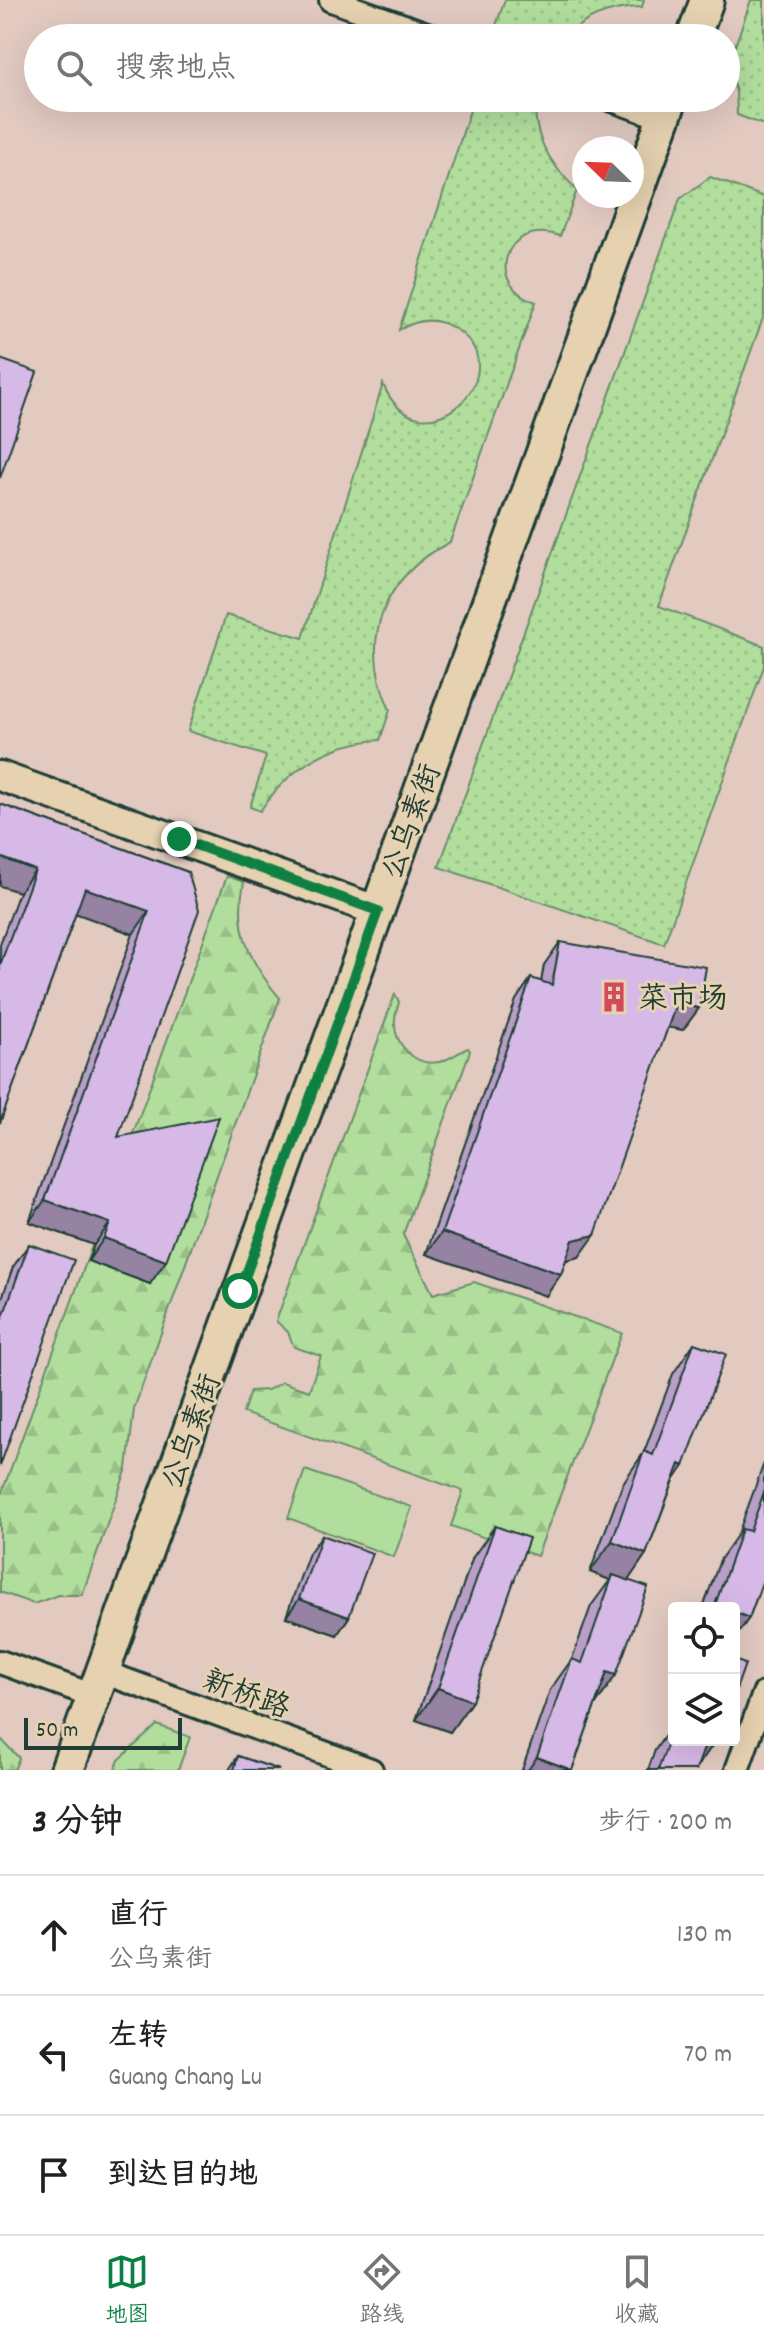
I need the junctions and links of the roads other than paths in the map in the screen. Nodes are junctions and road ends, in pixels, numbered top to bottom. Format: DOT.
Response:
graph roads {
  1 [pos="331,0"];
  2 [pos="684,0"];
  3 [pos="707,0"];
  4 [pos="399,24"];
  5 [pos="675,24"];
  6 [pos="698,24"];
  7 [pos="653,112"];
  8 [pos="655,112"];
  9 [pos="638,136"];
  10 [pos="609,208"];
  11 [pos="0,776"];
  12 [pos="368,907"];
  13 [pos="0,1662"];
  14 [pos="91,1686"];
  15 [pos="764,1694"];
  16 [pos="46,1770"];
  17 [pos="67,1770"];
  18 [pos="371,1770"];
  19 [pos="737,1770"];
  1 -- 4 [label="street"];
  2 -- 5 [label="main road"];
  3 -- 6 [label="main road"];
  7 -- 9 [label="main road"];
  8 -- 12 [label="main road, 公乌素街"];
  10 -- 12 [label="main road, 公乌素街"];
  11 -- 12 [label="street"];
  12 -- 14 [label="main road, 公乌素街"];
  13 -- 14 [label="street, 新桥路"];
  14 -- 16 [label="main road, 公乌素街"];
  14 -- 17 [label="main road, 公乌素街"];
  14 -- 18 [label="street, 新桥路"];
  15 -- 19 [label="street"];
}
